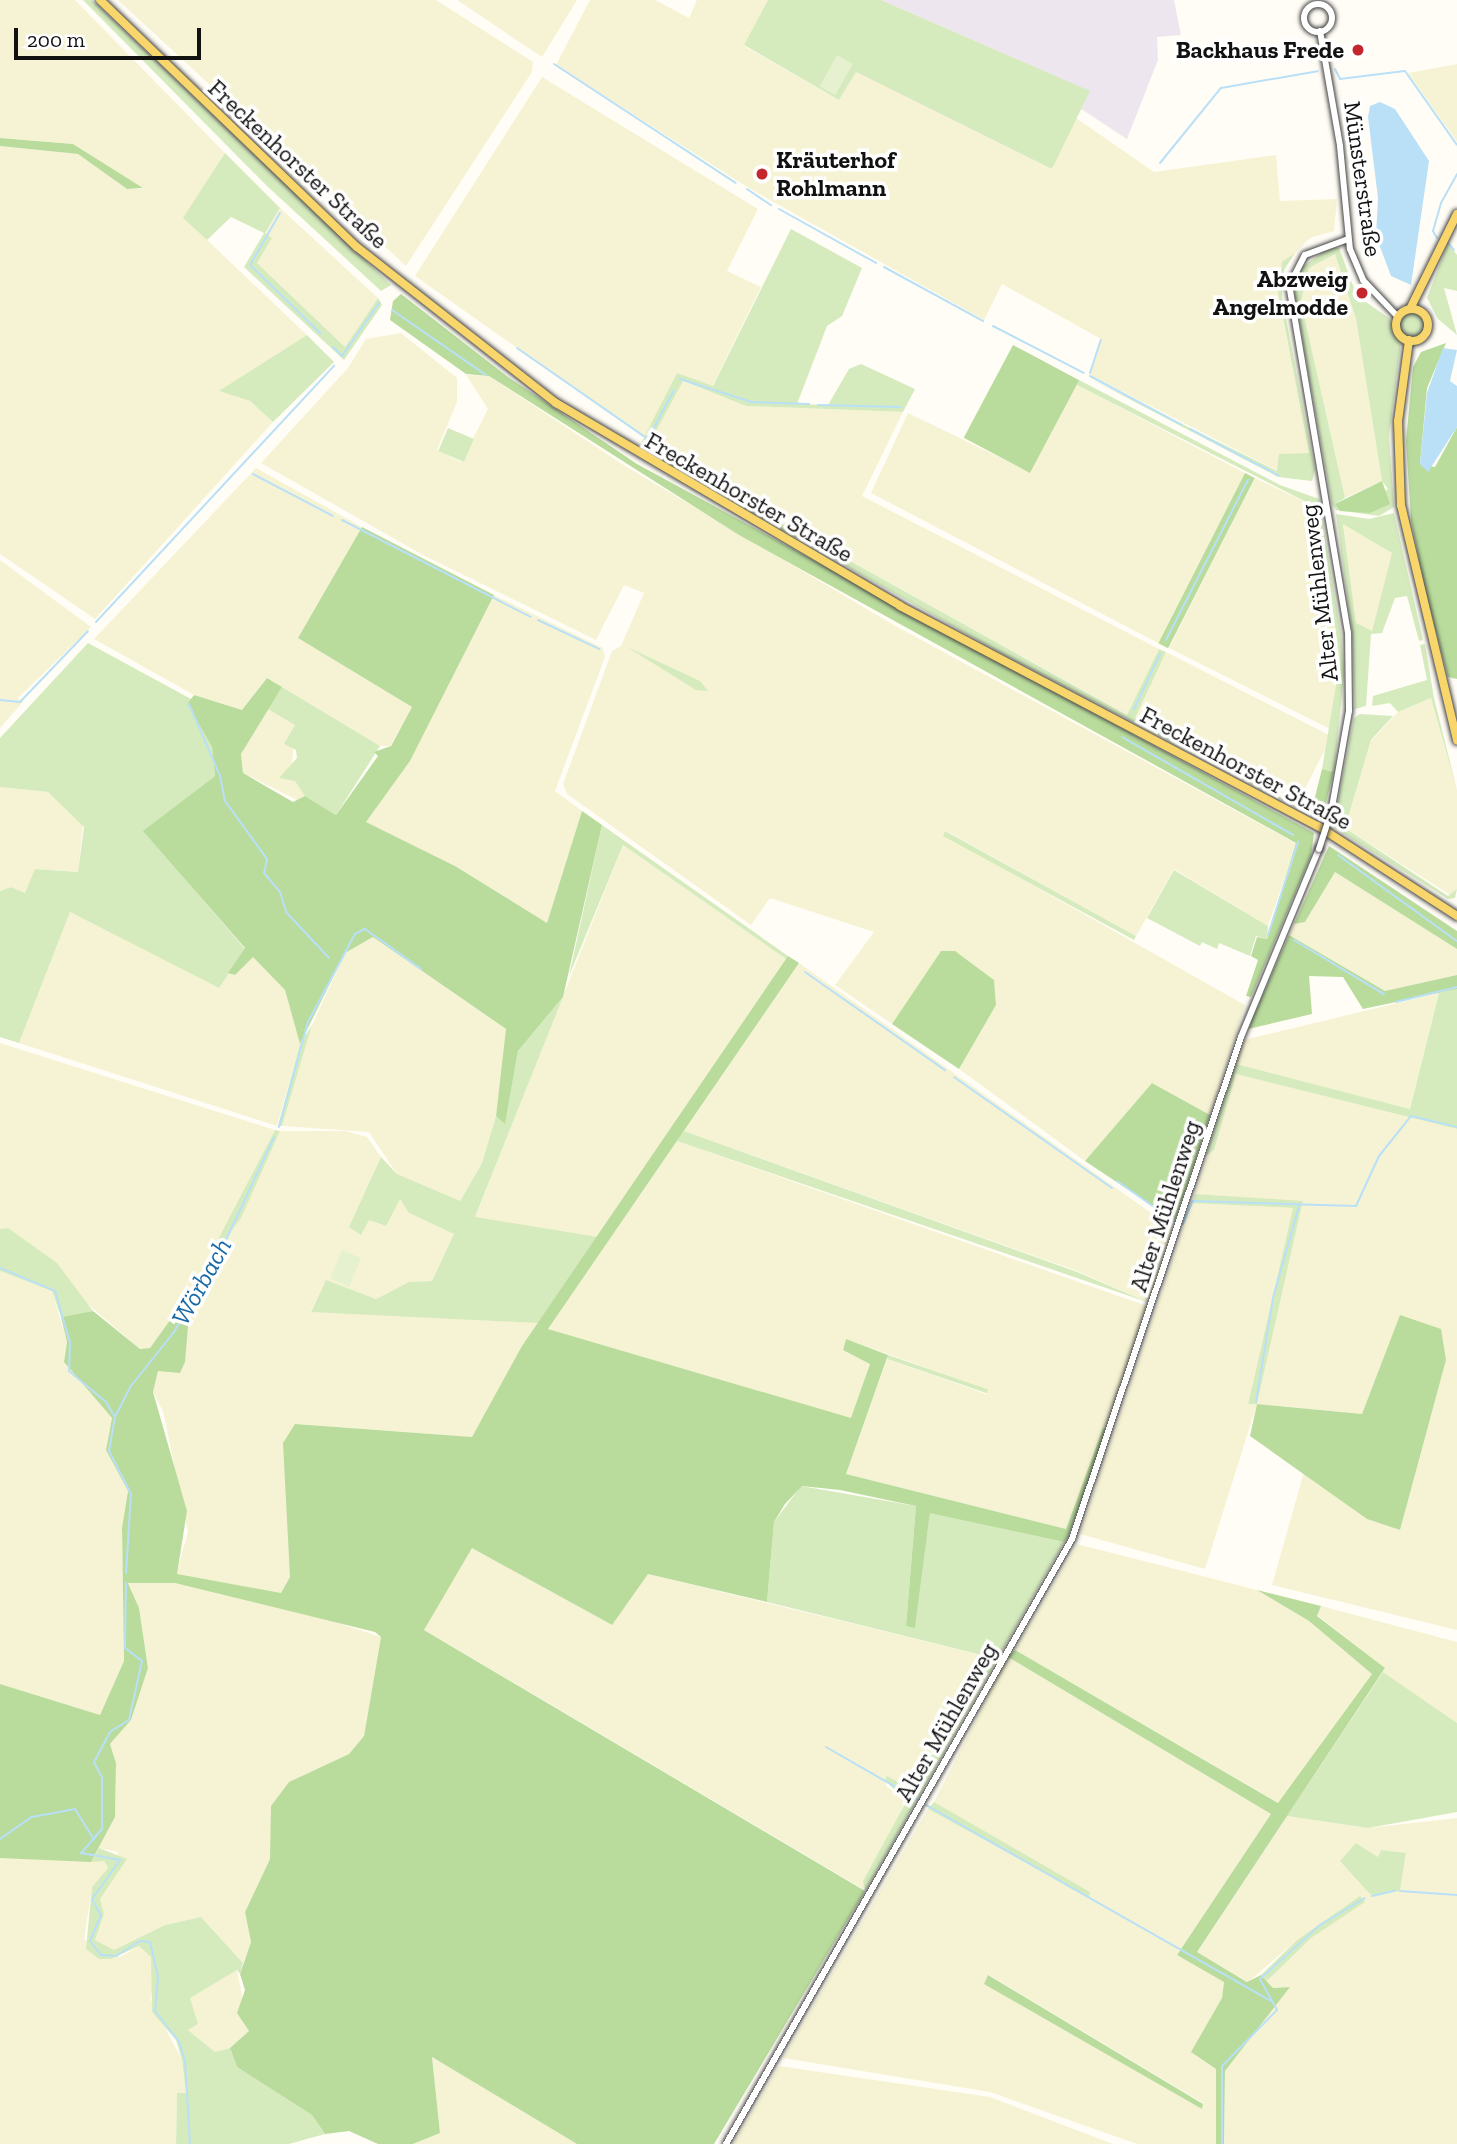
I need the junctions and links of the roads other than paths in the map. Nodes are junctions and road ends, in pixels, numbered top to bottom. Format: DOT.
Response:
graph roads {
  1 [pos="100,0"];
  2 [pos="1315,2"];
  3 [pos="1320,31"];
  4 [pos="1457,214"];
  5 [pos="1348,239"];
  6 [pos="1424,286"];
  7 [pos="1410,309"];
  8 [pos="1423,313"];
  9 [pos="1398,317"];
  10 [pos="1409,340"];
  11 [pos="1457,740"];
  12 [pos="1457,916"];
  13 [pos="726,2144"];
  1 -- 12 [label="main road, Freckenhorster Straße"];
  2 -- 3 [label="street"];
  2 -- 3 [label="street"];
  3 -- 5 [label="street, Münsterstraße"];
  4 -- 6 [label="main road"];
  5 -- 9 [label="street, Münsterstraße"];
  5 -- 13 [label="street, Alter Mühlenweg, bridge"];
  6 -- 7 [label="main road"];
  6 -- 8 [label="main road"];
  7 -- 8 [label="main road"];
  7 -- 9 [label="main road"];
  8 -- 10 [label="main road"];
  9 -- 10 [label="main road"];
  10 -- 11 [label="main road"];
}
